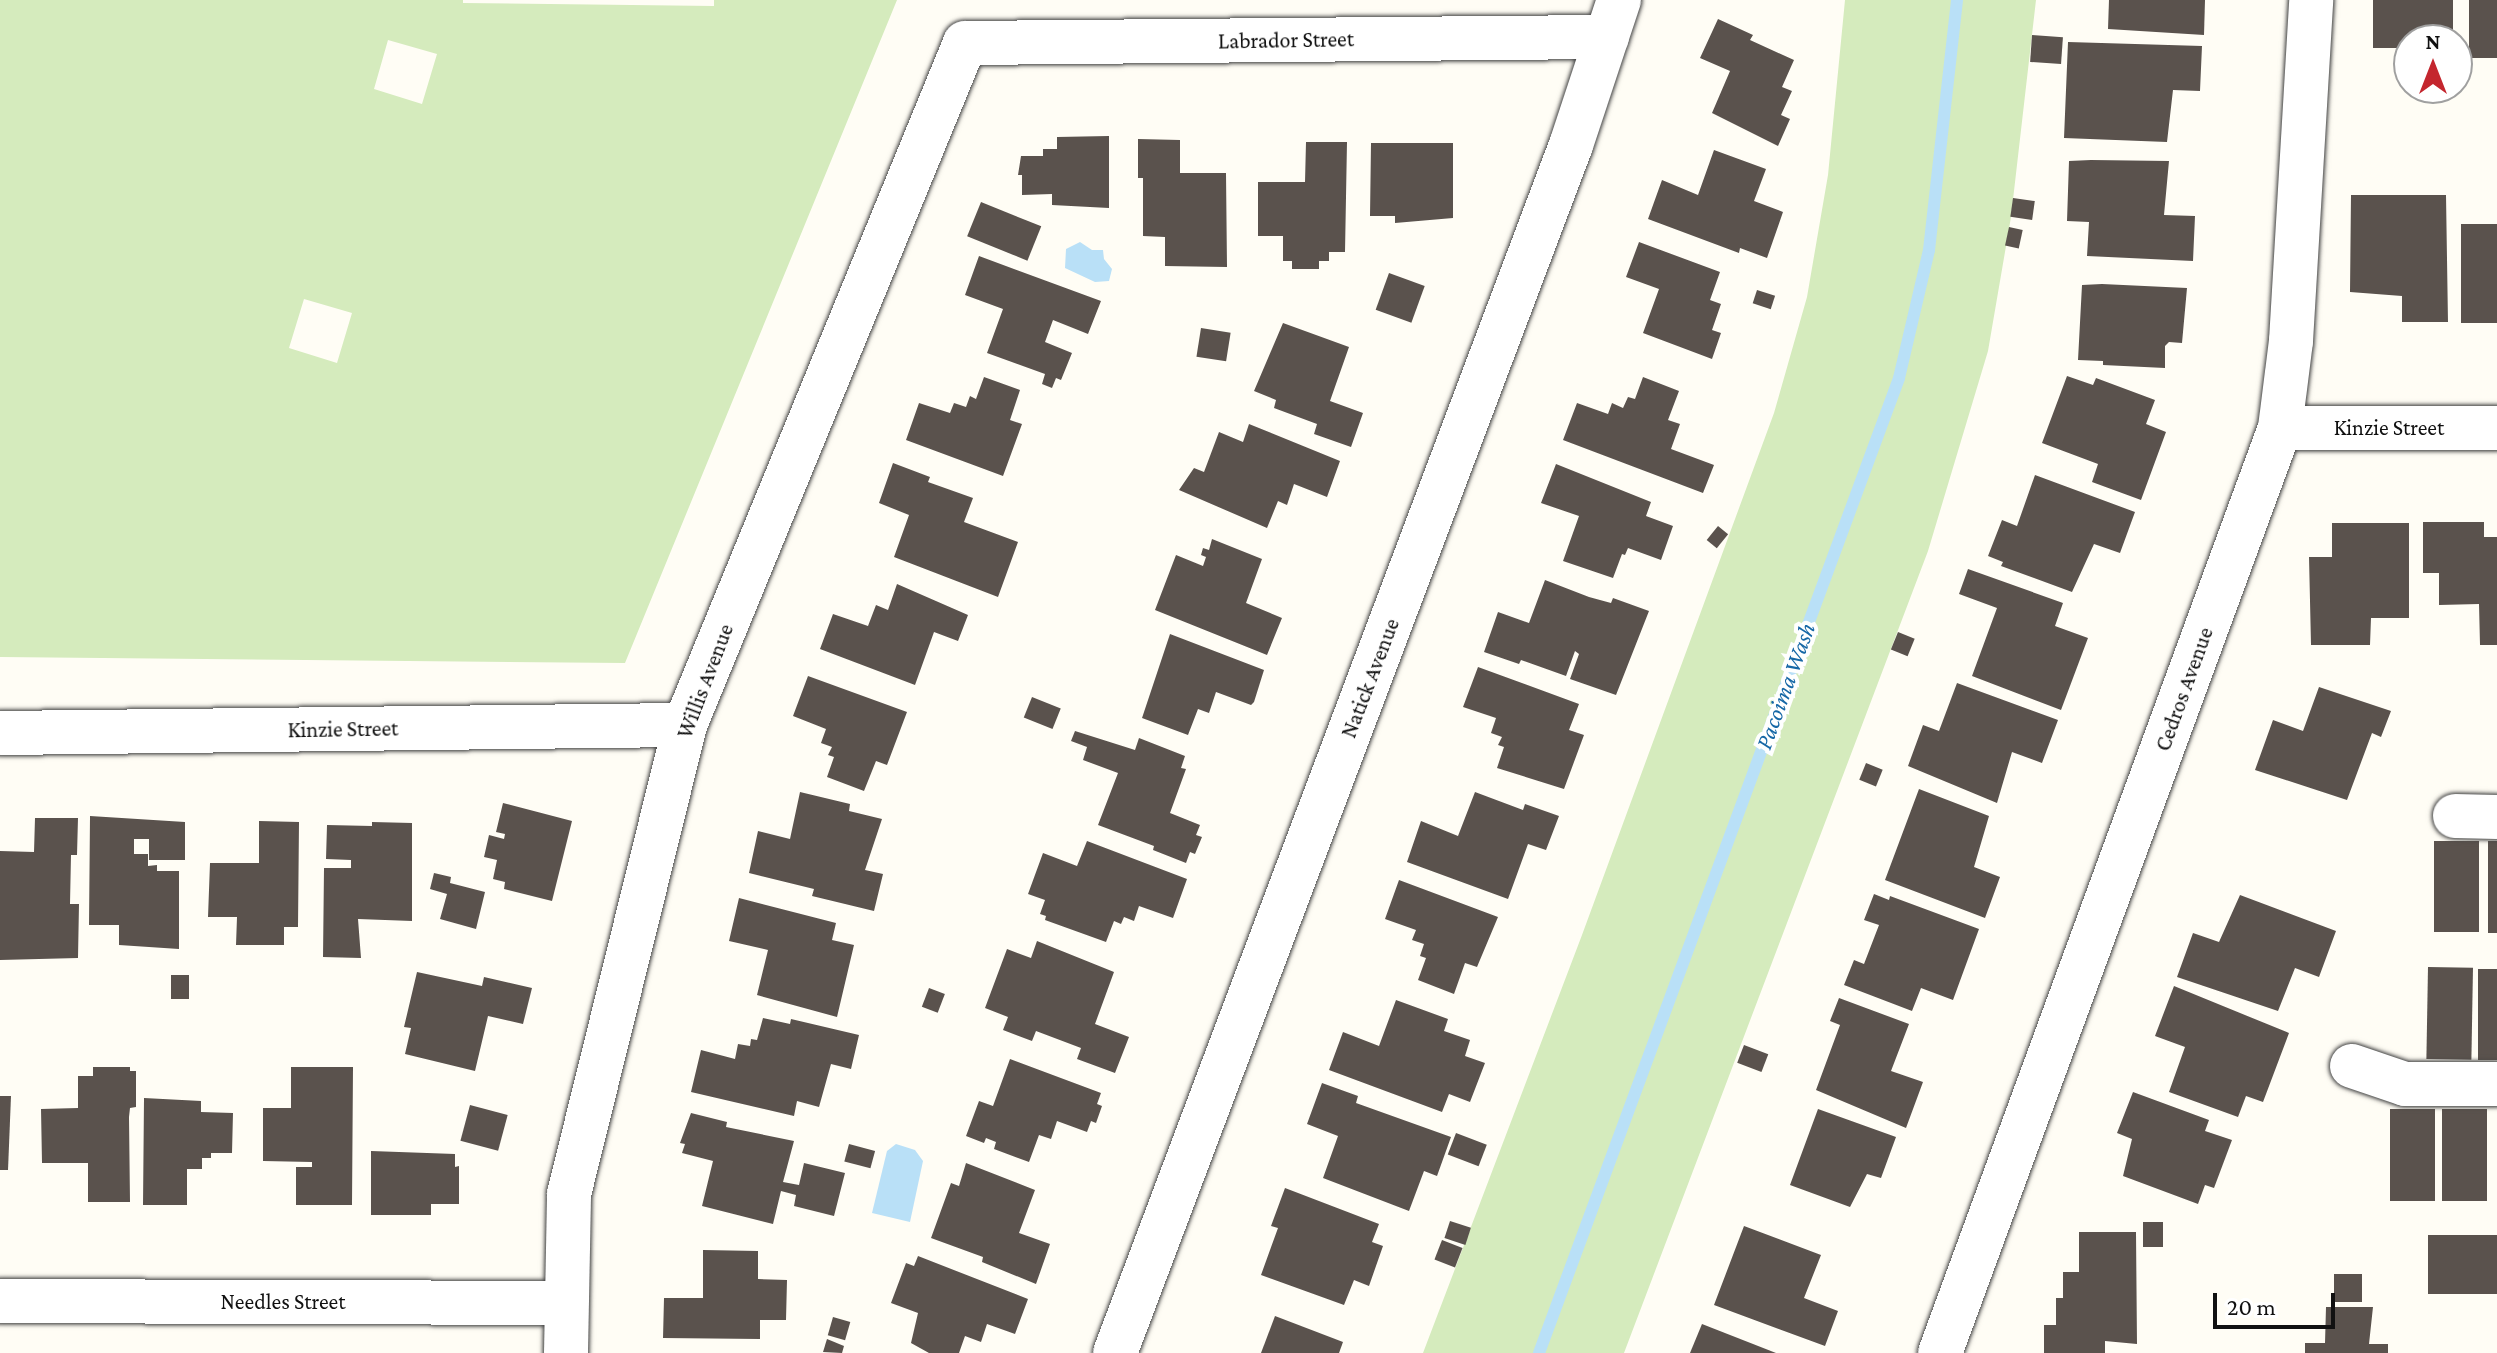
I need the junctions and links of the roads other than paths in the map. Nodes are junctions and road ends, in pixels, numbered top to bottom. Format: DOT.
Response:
graph roads {
  1 [pos="2311,0"];
  2 [pos="1613,18"];
  3 [pos="965,43"];
  4 [pos="2280,428"];
  5 [pos="2497,428"];
  6 [pos="685,725"];
  7 [pos="0,733"];
  8 [pos="2352,1066"];
  9 [pos="2497,1084"];
  10 [pos="0,1301"];
  11 [pos="566,1303"];
  12 [pos="566,1353"];
  13 [pos="1115,1353"];
  14 [pos="1940,1353"];
  1 -- 4 [label="street, Cedros Avenue"];
  2 -- 3 [label="street, Labrador Street"];
  2 -- 13 [label="street, Natick Avenue"];
  3 -- 6 [label="street, Willis Avenue"];
  4 -- 5 [label="street, Kinzie Street"];
  4 -- 14 [label="street, Cedros Avenue"];
  6 -- 7 [label="street, Kinzie Street"];
  6 -- 11 [label="street, Willis Avenue"];
  8 -- 9 [label="street"];
  10 -- 11 [label="street, Needles Street"];
  11 -- 12 [label="street, Willis Avenue"];
}
